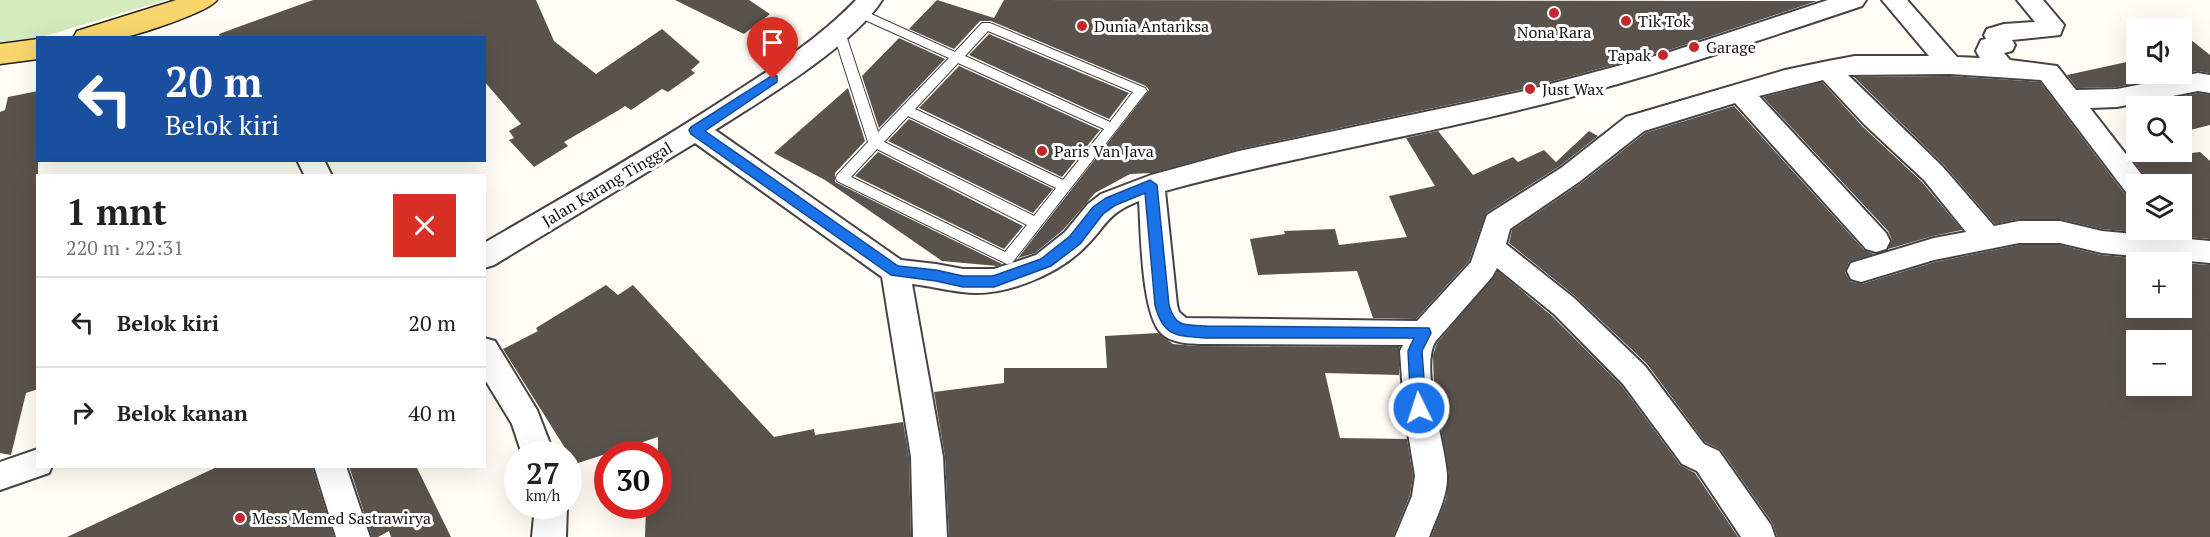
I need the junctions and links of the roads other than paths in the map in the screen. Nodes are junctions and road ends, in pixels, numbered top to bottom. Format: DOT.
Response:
graph roads {
  1 [pos="203,0"];
  2 [pos="1854,0"];
  3 [pos="1894,0"];
  4 [pos="2029,0"];
  5 [pos="864,6"];
  6 [pos="838,29"];
  7 [pos="94,36"];
  8 [pos="36,49"];
  9 [pos="0,54"];
  10 [pos="958,56"];
  11 [pos="1950,65"];
  12 [pos="2002,68"];
  13 [pos="1827,70"];
  14 [pos="2210,84"];
  15 [pos="1740,92"];
  16 [pos="2071,99"];
  17 [pos="907,110"];
  18 [pos="1112,128"];
  19 [pos="696,130"];
  20 [pos="875,143"];
  21 [pos="2128,174"];
  22 [pos="1150,185"];
  23 [pos="1065,187"];
  24 [pos="1035,223"];
  25 [pos="1988,238"];
  26 [pos="2169,240"];
  27 [pos="1876,241"];
  28 [pos="1491,248"];
  29 [pos="2210,252"];
  30 [pos="486,255"];
  31 [pos="895,271"];
  32 [pos="1861,271"];
  33 [pos="1424,333"];
  34 [pos="486,353"];
  35 [pos="533,441"];
  36 [pos="36,464"];
  37 [pos="331,468"];
  38 [pos="0,476"];
  39 [pos="550,519"];
  40 [pos="1759,536"];
  41 [pos="353,537"];
  42 [pos="549,537"];
  43 [pos="930,537"];
  44 [pos="1412,537"];
  1 -- 7 [label="main road"];
  2 -- 22 [label="street"];
  3 -- 11 [label="street"];
  4 -- 12 [label="street"];
  5 -- 6 [label="street, Jalan Karang Tinggal"];
  5 -- 10 [label="lane"];
  6 -- 19 [label="street, Jalan Karang Tinggal"];
  6 -- 20 [label="lane"];
  8 -- 9 [label="main road"];
  10 -- 17 [label="lane"];
  10 -- 18 [label="lane"];
  10 -- 18 [label="lane"];
  11 -- 12 [label="street"];
  11 -- 13 [label="street"];
  12 -- 16 [label="street"];
  13 -- 15 [label="street"];
  13 -- 25 [label="street"];
  14 -- 16 [label="street"];
  15 -- 27 [label="street"];
  15 -- 28 [label="street"];
  16 -- 21 [label="street"];
  17 -- 20 [label="lane"];
  17 -- 23 [label="lane"];
  18 -- 23 [label="lane"];
  19 -- 30 [label="street, Jalan Karang Tinggal"];
  19 -- 31 [label="street"];
  20 -- 24 [label="lane"];
  20 -- 24 [label="lane"];
  22 -- 31 [label="street"];
  22 -- 33 [label="street"];
  23 -- 24 [label="lane"];
  25 -- 26 [label="street"];
  25 -- 32 [label="street"];
  26 -- 29 [label="street"];
  28 -- 33 [label="street"];
  28 -- 40 [label="street"];
  31 -- 43 [label="street"];
  33 -- 44 [label="street"];
  34 -- 35 [label="street"];
  36 -- 38 [label="street"];
  37 -- 41 [label="street"];
  39 -- 42 [label="street"];
}
